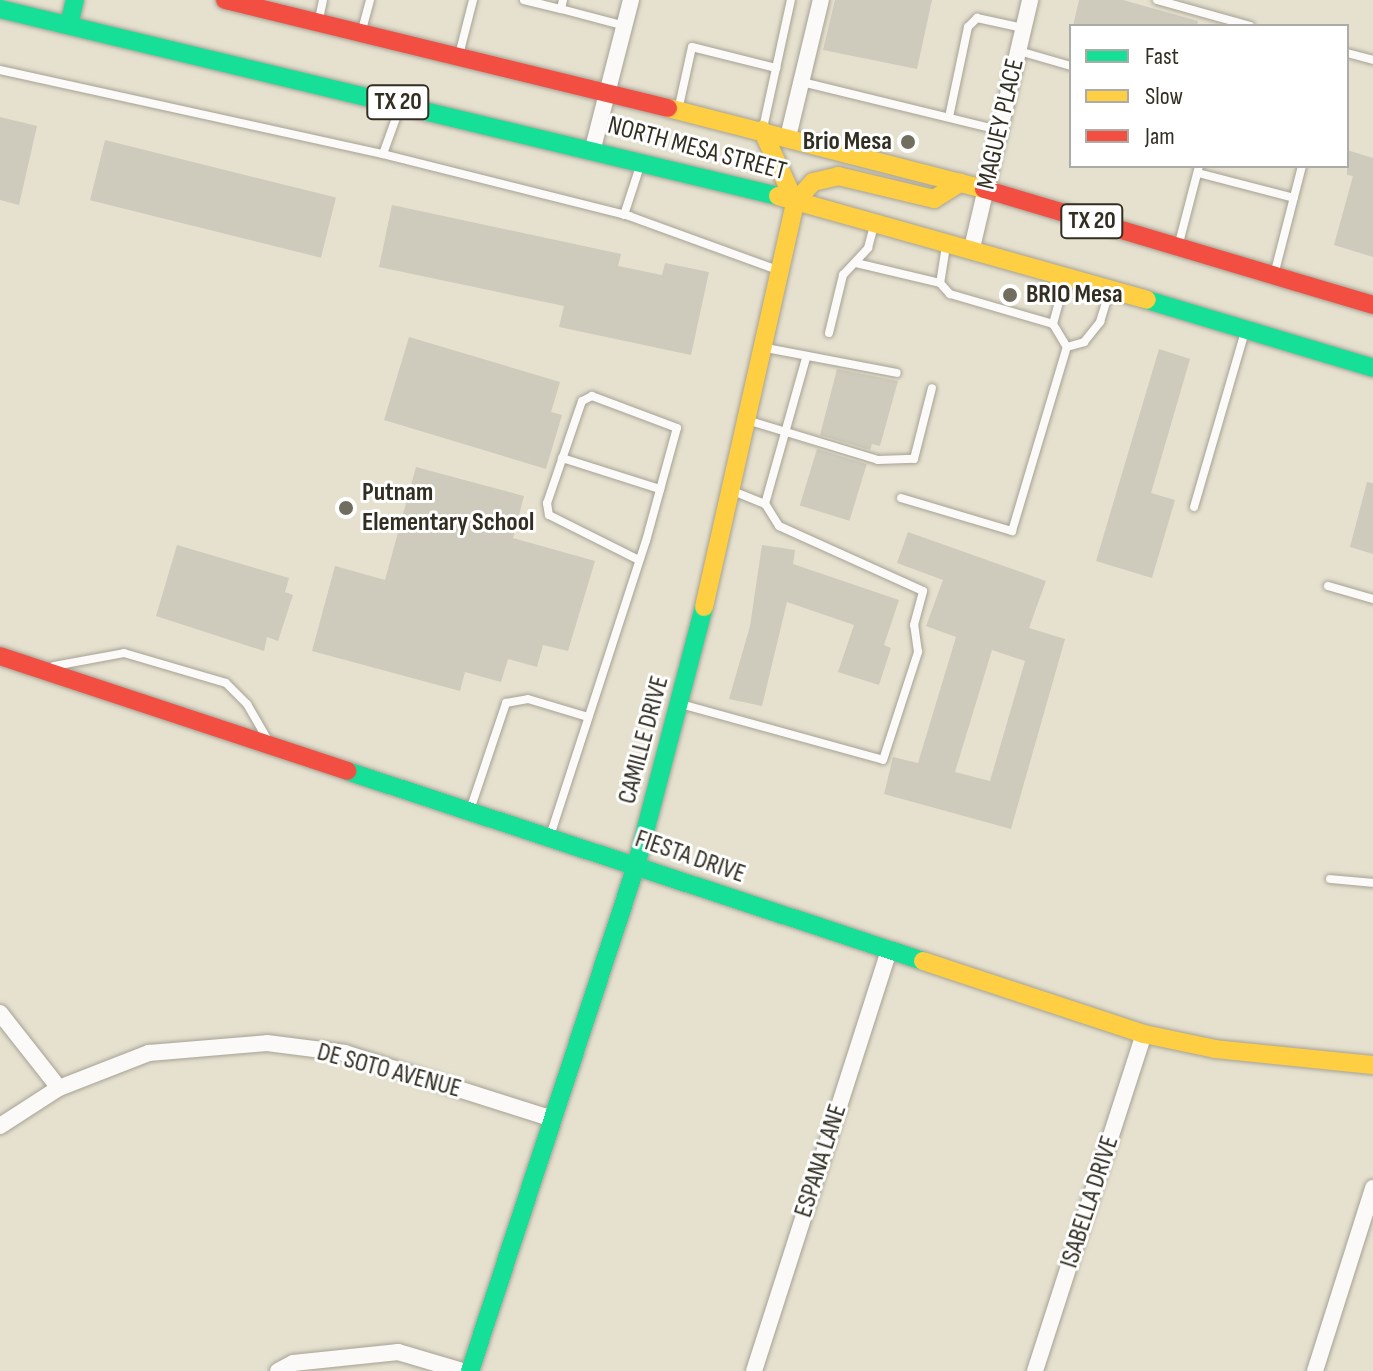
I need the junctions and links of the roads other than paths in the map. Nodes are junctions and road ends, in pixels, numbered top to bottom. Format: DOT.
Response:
graph roads {
  1 [pos="75,0"];
  2 [pos="225,0"];
  3 [pos="323,0"];
  4 [pos="370,0"];
  5 [pos="473,0"];
  6 [pos="524,0"];
  7 [pos="631,0"];
  8 [pos="791,0"];
  9 [pos="821,0"];
  10 [pos="1030,0"];
  11 [pos="1157,0"];
  12 [pos="562,4"];
  13 [pos="0,9"];
  14 [pos="318,22"];
  15 [pos="1243,24"];
  16 [pos="69,25"];
  17 [pos="625,26"];
  18 [pos="1024,28"];
  19 [pos="362,32"];
  20 [pos="1019,51"];
  21 [pos="1349,54"];
  22 [pos="459,56"];
  23 [pos="1373,60"];
  24 [pos="1069,65"];
  25 [pos="776,68"];
  26 [pos="0,70"];
  27 [pos="801,82"];
  28 [pos="609,92"];
  29 [pos="401,103"];
  30 [pos="678,109"];
  31 [pos="949,117"];
  32 [pos="762,130"];
  33 [pos="999,130"];
  34 [pos="788,137"];
  35 [pos="593,148"];
  36 [pos="383,154"];
  37 [pos="642,160"];
  38 [pos="1302,168"];
  39 [pos="1198,170"];
  40 [pos="960,183"];
  41 [pos="986,190"];
  42 [pos="1294,198"];
  43 [pos="795,202"];
  44 [pos="624,215"];
  45 [pos="875,222"];
  46 [pos="947,241"];
  47 [pos="1178,247"];
  48 [pos="972,248"];
  49 [pos="856,263"];
  50 [pos="782,271"];
  51 [pos="1274,275"];
  52 [pos="1066,276"];
  53 [pos="940,283"];
  54 [pos="1110,289"];
  55 [pos="1373,305"];
  56 [pos="1053,324"];
  57 [pos="1246,330"];
  58 [pos="829,333"];
  59 [pos="1067,347"];
  60 [pos="765,348"];
  61 [pos="806,358"];
  62 [pos="1373,368"];
  63 [pos="897,373"];
  64 [pos="932,388"];
  65 [pos="749,421"];
  66 [pos="787,432"];
  67 [pos="562,458"];
  68 [pos="660,489"];
  69 [pos="732,490"];
  70 [pos="901,498"];
  71 [pos="765,504"];
  72 [pos="1194,507"];
  73 [pos="637,559"];
  74 [pos="1328,586"];
  75 [pos="1373,599"];
  76 [pos="0,656"];
  77 [pos="39,669"];
  78 [pos="682,704"];
  79 [pos="588,717"];
  80 [pos="272,745"];
  81 [pos="470,811"];
  82 [pos="550,837"];
  83 [pos="636,866"];
  84 [pos="1330,879"];
  85 [pos="1373,883"];
  86 [pos="889,951"];
  87 [pos="0,1013"];
  88 [pos="1144,1034"];
  89 [pos="1373,1065"];
  90 [pos="59,1088"];
  91 [pos="553,1119"];
  92 [pos="0,1126"];
  93 [pos="1373,1188"];
  94 [pos="278,1371"];
  95 [pos="462,1371"];
  96 [pos="470,1371"];
  97 [pos="754,1371"];
  98 [pos="1035,1371"];
  99 [pos="1315,1371"];
  1 -- 16 [label="main road"];
  2 -- 14 [label="main road, NORTH MESA STREET / TX 20"];
  3 -- 14 [label="lane"];
  4 -- 19 [label="lane"];
  5 -- 22 [label="lane"];
  6 -- 12 [label="lane"];
  7 -- 17 [label="street"];
  8 -- 25 [label="lane"];
  9 -- 27 [label="street"];
  10 -- 18 [label="street, MAGUEY PLACE"];
  11 -- 15 [label="lane"];
  12 -- 17 [label="lane"];
  13 -- 16 [label="main road, NORTH MESA STREET / TX 20"];
  14 -- 19 [label="main road, NORTH MESA STREET / TX 20"];
  16 -- 29 [label="main road, NORTH MESA STREET / TX 20"];
  17 -- 28 [label="street"];
  18 -- 20 [label="street, MAGUEY PLACE"];
  18 -- 31 [label="lane"];
  19 -- 22 [label="main road, NORTH MESA STREET / TX 20"];
  20 -- 24 [label="lane"];
  20 -- 33 [label="street, MAGUEY PLACE"];
  21 -- 23 [label="lane"];
  22 -- 28 [label="main road, NORTH MESA STREET / TX 20"];
  25 -- 30 [label="lane"];
  25 -- 32 [label="lane"];
  26 -- 36 [label="lane"];
  27 -- 31 [label="lane"];
  27 -- 34 [label="street"];
  28 -- 30 [label="main road, NORTH MESA STREET / TX 20"];
  28 -- 35 [label="street"];
  29 -- 35 [label="main road, NORTH MESA STREET / TX 20"];
  29 -- 36 [label="lane"];
  30 -- 32 [label="main road, NORTH MESA STREET / TX 20"];
  31 -- 33 [label="lane"];
  32 -- 34 [label="main road, NORTH MESA STREET / TX 20"];
  32 -- 43 [label="main road"];
  33 -- 41 [label="street, MAGUEY PLACE"];
  34 -- 40 [label="main road, NORTH MESA STREET / TX 20"];
  35 -- 37 [label="main road, NORTH MESA STREET / TX 20"];
  36 -- 44 [label="lane"];
  37 -- 43 [label="main road, NORTH MESA STREET / TX 20"];
  37 -- 44 [label="lane"];
  38 -- 42 [label="lane"];
  39 -- 42 [label="lane"];
  39 -- 47 [label="lane"];
  40 -- 41 [label="main road, NORTH MESA STREET / TX 20"];
  40 -- 43 [label="main road"];
  41 -- 47 [label="main road, NORTH MESA STREET / TX 20"];
  41 -- 48 [label="street, MAGUEY PLACE"];
  42 -- 51 [label="lane"];
  43 -- 45 [label="main road, NORTH MESA STREET / TX 20"];
  43 -- 50 [label="main road, CAMILLE DRIVE"];
  44 -- 50 [label="lane"];
  45 -- 46 [label="main road, NORTH MESA STREET / TX 20"];
  45 -- 49 [label="lane"];
  46 -- 48 [label="main road, NORTH MESA STREET / TX 20"];
  46 -- 53 [label="lane"];
  47 -- 51 [label="main road, NORTH MESA STREET / TX 20"];
  48 -- 52 [label="main road, NORTH MESA STREET / TX 20"];
  49 -- 53 [label="lane"];
  49 -- 58 [label="lane"];
  50 -- 60 [label="main road, CAMILLE DRIVE"];
  51 -- 55 [label="main road, NORTH MESA STREET / TX 20"];
  52 -- 54 [label="main road, NORTH MESA STREET / TX 20"];
  52 -- 56 [label="lane"];
  53 -- 56 [label="lane"];
  54 -- 57 [label="main road, NORTH MESA STREET / TX 20"];
  54 -- 59 [label="lane"];
  56 -- 59 [label="lane"];
  57 -- 62 [label="main road, NORTH MESA STREET / TX 20"];
  57 -- 72 [label="lane"];
  59 -- 70 [label="lane"];
  60 -- 61 [label="lane"];
  60 -- 65 [label="main road, CAMILLE DRIVE"];
  61 -- 63 [label="lane"];
  61 -- 66 [label="lane"];
  64 -- 66 [label="lane"];
  65 -- 66 [label="lane"];
  65 -- 69 [label="main road, CAMILLE DRIVE"];
  66 -- 71 [label="lane"];
  67 -- 68 [label="lane"];
  67 -- 68 [label="lane"];
  67 -- 73 [label="lane"];
  68 -- 73 [label="lane"];
  69 -- 71 [label="lane"];
  69 -- 78 [label="main road, CAMILLE DRIVE"];
  71 -- 78 [label="lane"];
  73 -- 79 [label="lane"];
  74 -- 75 [label="lane"];
  76 -- 77 [label="main road, FIESTA DRIVE"];
  77 -- 80 [label="main road, FIESTA DRIVE"];
  77 -- 80 [label="lane"];
  78 -- 83 [label="main road, CAMILLE DRIVE"];
  79 -- 81 [label="lane"];
  79 -- 82 [label="lane"];
  80 -- 81 [label="main road, FIESTA DRIVE"];
  81 -- 82 [label="main road, FIESTA DRIVE"];
  82 -- 83 [label="main road, FIESTA DRIVE"];
  83 -- 86 [label="main road, FIESTA DRIVE"];
  83 -- 91 [label="main road, CAMILLE DRIVE"];
  84 -- 85 [label="lane"];
  86 -- 88 [label="main road, FIESTA DRIVE"];
  86 -- 97 [label="street, ESPANA LANE"];
  87 -- 90 [label="street"];
  88 -- 89 [label="main road, FIESTA DRIVE"];
  88 -- 98 [label="street, ISABELLA DRIVE"];
  90 -- 91 [label="street, DE SOTO AVENUE"];
  90 -- 92 [label="street, DE SOTO AVENUE"];
  91 -- 96 [label="main road, CAMILLE DRIVE"];
  93 -- 99 [label="street"];
  94 -- 95 [label="street"];
}
